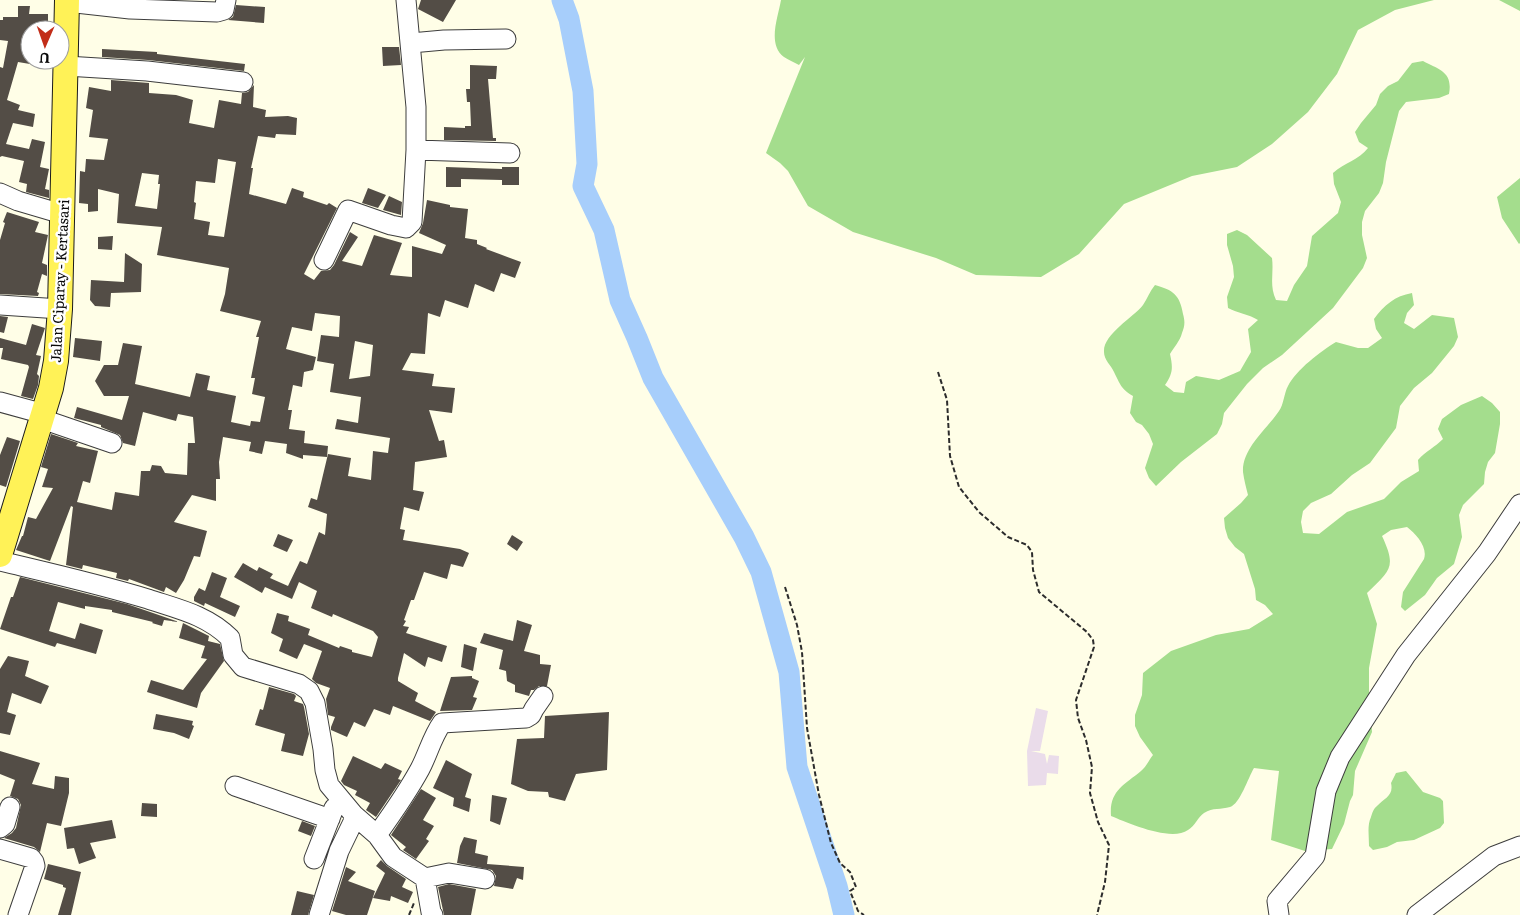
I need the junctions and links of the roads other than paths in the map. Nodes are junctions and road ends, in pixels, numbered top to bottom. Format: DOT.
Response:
graph roads {
  1 [pos="226,0"];
  2 [pos="406,0"];
  3 [pos="67,1"];
  4 [pos="67,20"];
  5 [pos="506,39"];
  6 [pos="411,44"];
  7 [pos="70,66"];
  8 [pos="66,70"];
  9 [pos="243,82"];
  10 [pos="416,150"];
  11 [pos="510,153"];
  12 [pos="0,193"];
  13 [pos="62,214"];
  14 [pos="324,260"];
  15 [pos="0,305"];
  16 [pos="60,309"];
  17 [pos="0,402"];
  18 [pos="43,416"];
  19 [pos="112,442"];
  20 [pos="1520,504"];
  21 [pos="0,555"];
  22 [pos="0,561"];
  23 [pos="543,696"];
  24 [pos="235,786"];
  25 [pos="339,798"];
  26 [pos="10,807"];
  27 [pos="354,815"];
  28 [pos="330,818"];
  29 [pos="0,828"];
  30 [pos="376,835"];
  31 [pos="1520,846"];
  32 [pos="0,849"];
  33 [pos="314,859"];
  34 [pos="425,878"];
  35 [pos="486,880"];
  36 [pos="18,915"];
  37 [pos="319,915"];
  38 [pos="433,915"];
  39 [pos="1279,915"];
  40 [pos="1417,915"];
  1 -- 3 [label="street"];
  2 -- 6 [label="street"];
  3 -- 4 [label="main road, Jalan Ciparay - Kertasari"];
  5 -- 6 [label="street"];
  6 -- 10 [label="street"];
  7 -- 9 [label="street"];
  8 -- 13 [label="main road, Jalan Ciparay - Kertasari"];
  10 -- 11 [label="street"];
  10 -- 14 [label="street"];
  12 -- 13 [label="street"];
  13 -- 16 [label="main road, Jalan Ciparay - Kertasari"];
  15 -- 16 [label="street"];
  16 -- 18 [label="main road, Jalan Ciparay - Kertasari"];
  17 -- 18 [label="street"];
  18 -- 19 [label="street"];
  18 -- 21 [label="main road, Jalan Ciparay - Kertasari"];
  20 -- 39 [label="street"];
  22 -- 25 [label="street"];
  23 -- 30 [label="street"];
  24 -- 28 [label="street"];
  25 -- 27 [label="street"];
  25 -- 28 [label="street"];
  26 -- 29 [label="street"];
  27 -- 30 [label="street"];
  27 -- 37 [label="street"];
  28 -- 33 [label="street"];
  30 -- 34 [label="street"];
  31 -- 40 [label="street"];
  32 -- 36 [label="street"];
  34 -- 35 [label="street"];
  34 -- 38 [label="street"];
}
